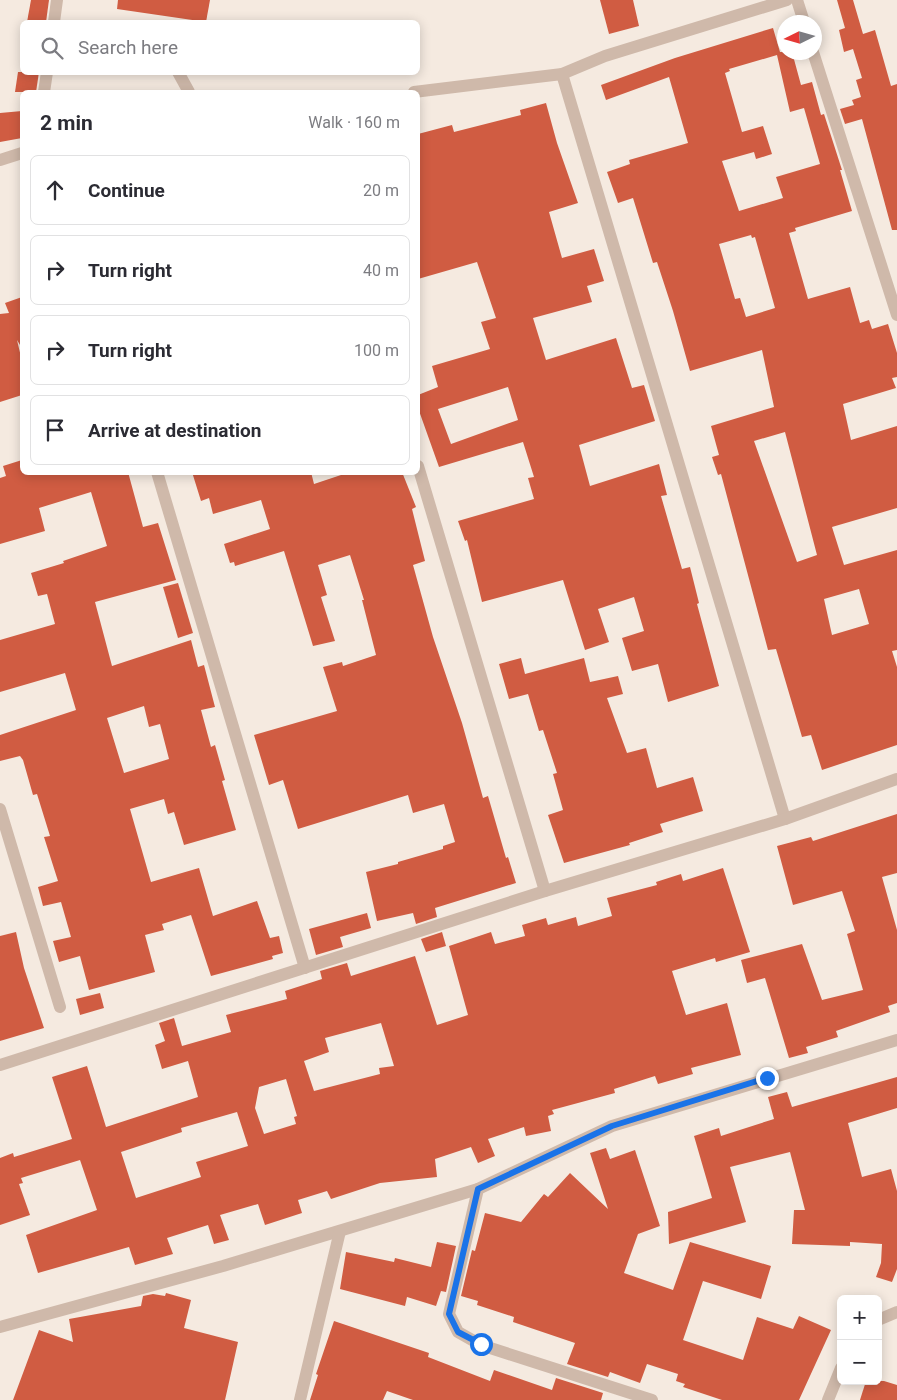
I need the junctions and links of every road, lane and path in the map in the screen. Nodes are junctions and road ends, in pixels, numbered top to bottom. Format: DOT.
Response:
graph roads {
  1 [pos="57,0"];
  2 [pos="787,0"];
  3 [pos="797,0"];
  4 [pos="802,15"];
  5 [pos="54,20"];
  6 [pos="817,60"];
  7 [pos="562,74"];
  8 [pos="47,75"];
  9 [pos="180,75"];
  10 [pos="44,90"];
  11 [pos="188,90"];
  12 [pos="420,91"];
  13 [pos="20,154"];
  14 [pos="0,160"];
  15 [pos="897,315"];
  16 [pos="420,473"];
  17 [pos="158,475"];
  18 [pos="897,779"];
  19 [pos="0,810"];
  20 [pos="785,818"];
  21 [pos="545,891"];
  22 [pos="305,968"];
  23 [pos="60,1007"];
  24 [pos="897,1040"];
  25 [pos="0,1065"];
  26 [pos="478,1189"];
  27 [pos="340,1231"];
  28 [pos="897,1312"];
  29 [pos="882,1318"];
  30 [pos="0,1327"];
  31 [pos="837,1378"];
  32 [pos="300,1400"];
  33 [pos="652,1400"];
  34 [pos="828,1400"];
  1 -- 5 [label="street"];
  2 -- 7 [label="street"];
  3 -- 4 [label="street"];
  6 -- 15 [label="street"];
  7 -- 12 [label="street"];
  7 -- 20 [label="street"];
  8 -- 10 [label="street"];
  9 -- 11 [label="street"];
  13 -- 14 [label="street"];
  16 -- 21 [label="street"];
  17 -- 22 [label="street"];
  18 -- 20 [label="street"];
  19 -- 23 [label="street"];
  20 -- 21 [label="street"];
  21 -- 22 [label="street"];
  22 -- 25 [label="street"];
  24 -- 26 [label="street"];
  26 -- 27 [label="street"];
  26 -- 33 [label="street"];
  27 -- 30 [label="street"];
  27 -- 32 [label="street"];
  28 -- 29 [label="street"];
  31 -- 34 [label="street"];
}
